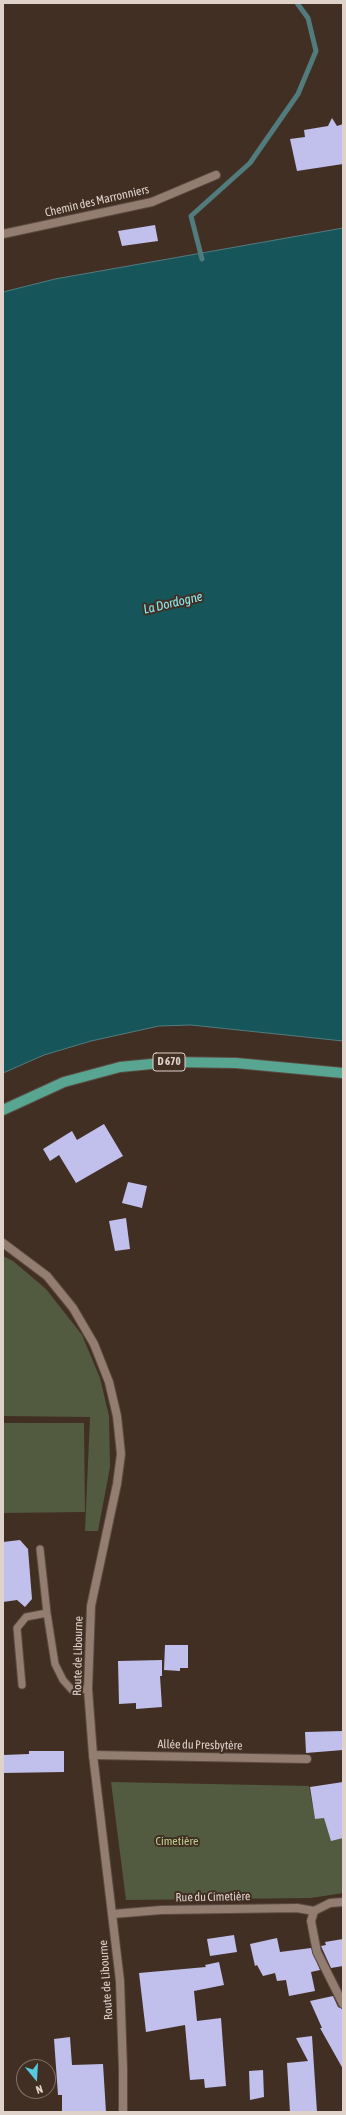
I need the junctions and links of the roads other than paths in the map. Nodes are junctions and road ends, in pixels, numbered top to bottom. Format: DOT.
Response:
graph roads {
  1 [pos="216,175"];
  2 [pos="3,234"];
  3 [pos="343,1073"];
  4 [pos="3,1110"];
  5 [pos="3,1243"];
  6 [pos="40,1549"];
  7 [pos="47,1613"];
  8 [pos="22,1685"];
  9 [pos="88,1689"];
  10 [pos="93,1755"];
  11 [pos="307,1759"];
  12 [pos="343,1902"];
  13 [pos="314,1911"];
  14 [pos="112,1914"];
  15 [pos="343,2004"];
  16 [pos="123,2112"];
  1 -- 2 [label="street, Chemin des Marronniers"];
  3 -- 4 [label="main road, D 670"];
  5 -- 9 [label="street, Route de Libourne"];
  6 -- 7 [label="lane"];
  7 -- 8 [label="lane"];
  7 -- 9 [label="lane"];
  9 -- 10 [label="street, Route de Libourne"];
  10 -- 11 [label="street, Allée du Presbytère"];
  10 -- 14 [label="street, Route de Libourne"];
  12 -- 13 [label="street"];
  13 -- 14 [label="street, Rue du Cimetière"];
  13 -- 15 [label="street"];
  14 -- 16 [label="street, Route de Libourne"];
}
